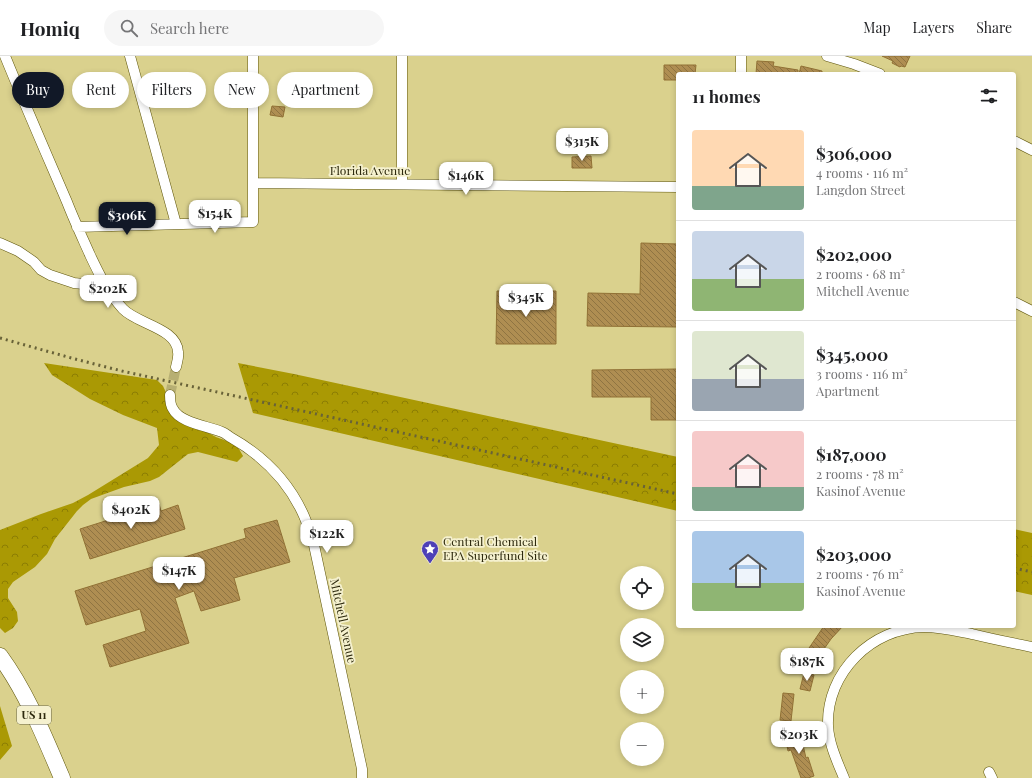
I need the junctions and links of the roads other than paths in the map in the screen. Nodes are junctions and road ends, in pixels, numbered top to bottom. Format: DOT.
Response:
graph roads {
  1 [pos="5,56"];
  2 [pos="130,56"];
  3 [pos="253,56"];
  4 [pos="402,56"];
  5 [pos="741,56"];
  6 [pos="827,56"];
  7 [pos="741,72"];
  8 [pos="875,72"];
  9 [pos="1016,142"];
  10 [pos="1032,150"];
  11 [pos="254,183"];
  12 [pos="402,184"];
  13 [pos="676,187"];
  14 [pos="176,224"];
  15 [pos="77,227"];
  16 [pos="0,243"];
  17 [pos="102,281"];
  18 [pos="1016,303"];
  19 [pos="1032,311"];
  20 [pos="176,367"];
  21 [pos="170,395"];
  22 [pos="914,628"];
  23 [pos="944,628"];
  24 [pos="1032,648"];
  25 [pos="0,656"];
  26 [pos="62,778"];
  27 [pos="362,778"];
  28 [pos="844,778"];
  1 -- 15 [label="street"];
  2 -- 14 [label="street"];
  3 -- 11 [label="street"];
  4 -- 12 [label="street"];
  5 -- 7 [label="street"];
  6 -- 8 [label="street"];
  9 -- 10 [label="street"];
  11 -- 12 [label="street, Florida Avenue"];
  11 -- 14 [label="street"];
  12 -- 13 [label="street, Florida Avenue"];
  14 -- 15 [label="street"];
  15 -- 17 [label="street"];
  16 -- 17 [label="street"];
  17 -- 20 [label="street"];
  18 -- 19 [label="street"];
  21 -- 27 [label="street, Mitchell Avenue"];
  22 -- 28 [label="street"];
  23 -- 24 [label="street"];
  25 -- 26 [label="main road, US 11"];
}
